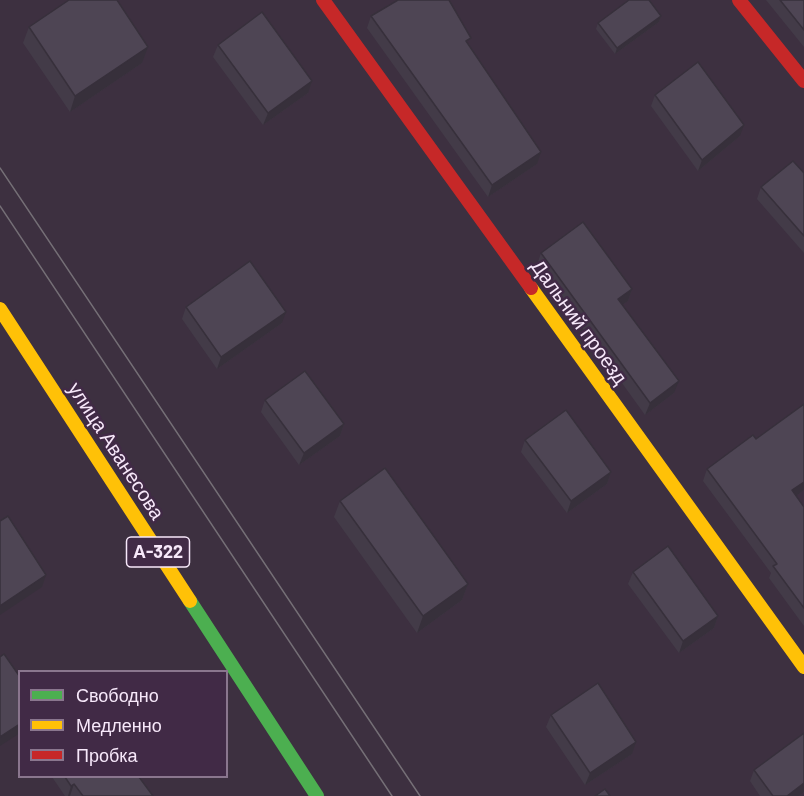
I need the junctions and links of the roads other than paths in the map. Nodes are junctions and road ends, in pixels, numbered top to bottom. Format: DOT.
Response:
graph roads {
  1 [pos="323,0"];
  2 [pos="740,0"];
  3 [pos="804,81"];
  4 [pos="0,309"];
  5 [pos="804,667"];
  6 [pos="317,796"];
  1 -- 5 [label="main road, Дальний проезд"];
  2 -- 3 [label="main road"];
  4 -- 6 [label="main road, улица Аванесова / А-322"];
}
